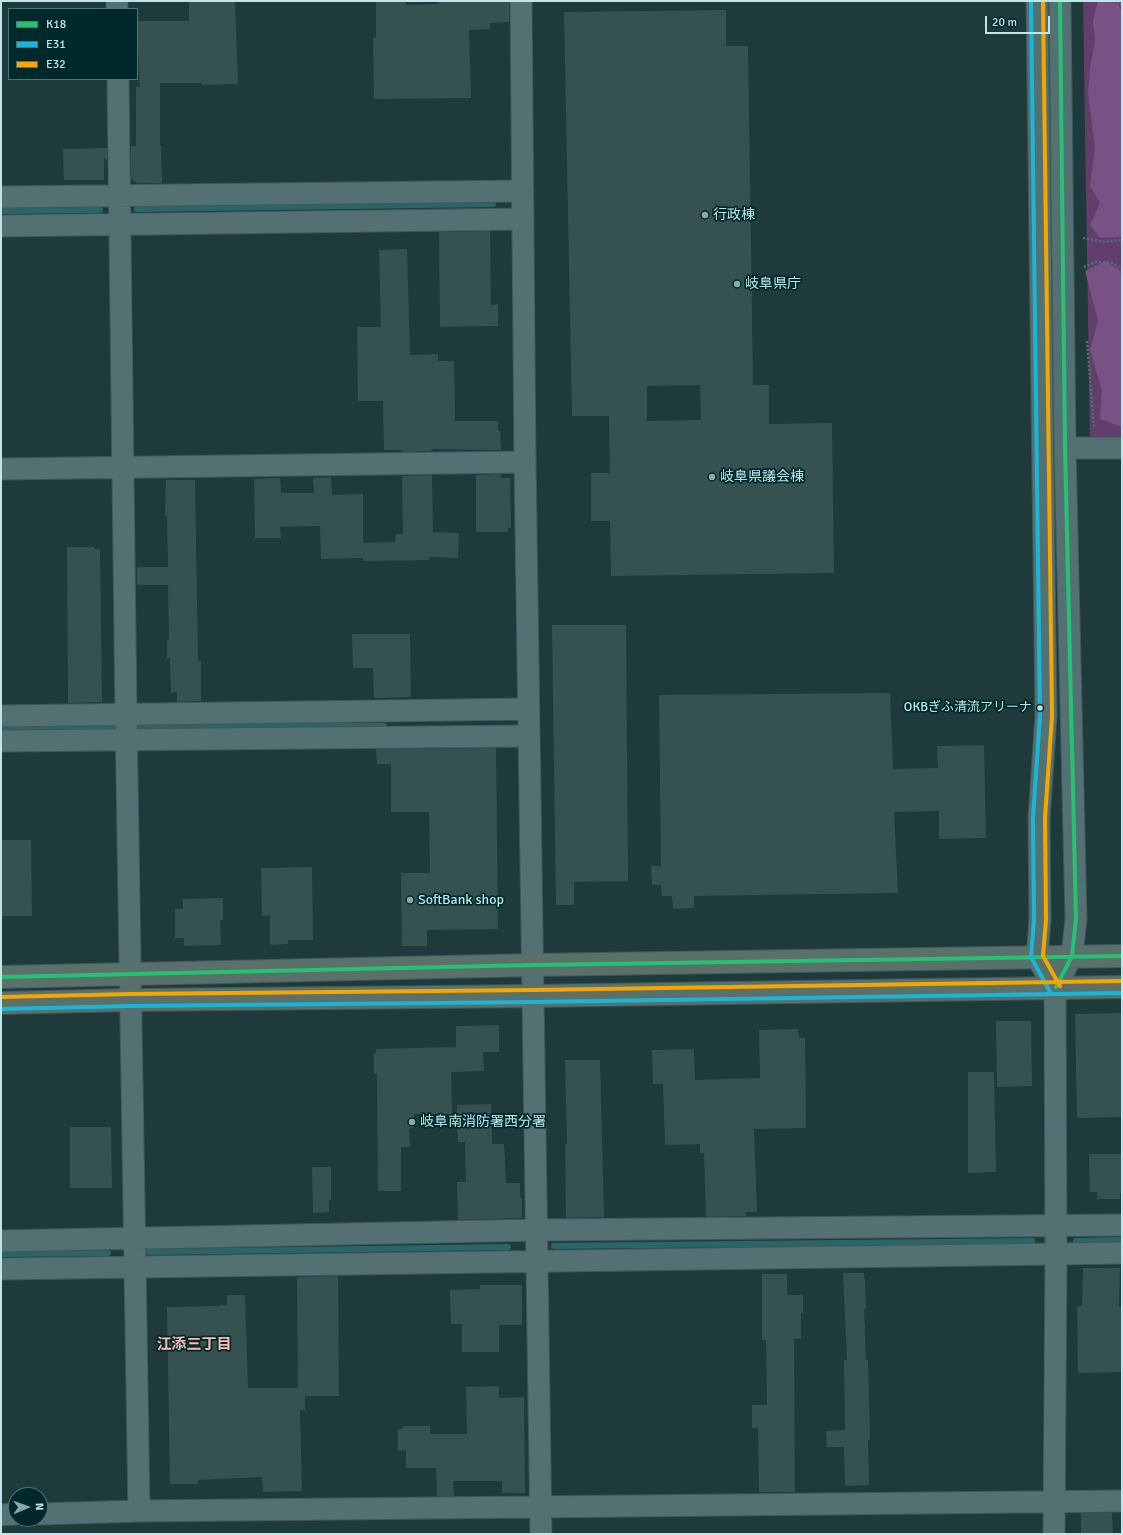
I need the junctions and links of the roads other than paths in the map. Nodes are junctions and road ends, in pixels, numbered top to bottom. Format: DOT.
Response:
graph roads {
  1 [pos="521,1"];
  2 [pos="1037,1"];
  3 [pos="1062,7"];
  4 [pos="118,80"];
  5 [pos="523,191"];
  6 [pos="118,194"];
  7 [pos="1,197"];
  8 [pos="524,220"];
  9 [pos="119,224"];
  10 [pos="1,226"];
  11 [pos="1065,448"];
  12 [pos="1122,448"];
  13 [pos="525,462"];
  14 [pos="122,468"];
  15 [pos="1,470"];
  16 [pos="528,709"];
  17 [pos="126,715"];
  18 [pos="1,716"];
  19 [pos="529,736"];
  20 [pos="127,740"];
  21 [pos="1,741"];
  22 [pos="1072,956"];
  23 [pos="1122,956"];
  24 [pos="1037,957"];
  25 [pos="533,965"];
  26 [pos="131,973"];
  27 [pos="1,976"];
  28 [pos="1122,987"];
  29 [pos="1055,989"];
  30 [pos="533,996"];
  31 [pos="131,1000"];
  32 [pos="1,1003"];
  33 [pos="1122,1225"];
  34 [pos="1056,1226"];
  35 [pos="538,1230"];
  36 [pos="135,1239"];
  37 [pos="1,1241"];
  38 [pos="1122,1253"];
  39 [pos="1056,1254"];
  40 [pos="538,1260"];
  41 [pos="136,1267"];
  42 [pos="1,1268"];
  43 [pos="1122,1501"];
  44 [pos="1053,1502"];
  45 [pos="540,1508"];
  46 [pos="139,1511"];
  47 [pos="48,1514"];
  48 [pos="541,1534"];
  49 [pos="1054,1534"];
  1 -- 5 [label="street"];
  2 -- 24 [label="street"];
  3 -- 11 [label="street"];
  4 -- 6 [label="street"];
  5 -- 6 [label="street"];
  5 -- 8 [label="street"];
  6 -- 7 [label="street"];
  6 -- 9 [label="street"];
  8 -- 9 [label="street"];
  8 -- 13 [label="street"];
  9 -- 10 [label="street"];
  9 -- 14 [label="street"];
  11 -- 12 [label="street"];
  11 -- 22 [label="street"];
  13 -- 14 [label="street"];
  13 -- 16 [label="street"];
  14 -- 15 [label="street"];
  14 -- 17 [label="street"];
  16 -- 17 [label="street"];
  16 -- 19 [label="street"];
  17 -- 18 [label="street"];
  17 -- 20 [label="street"];
  19 -- 20 [label="street"];
  19 -- 25 [label="street"];
  20 -- 21 [label="street"];
  20 -- 26 [label="street"];
  22 -- 23 [label="main road"];
  22 -- 24 [label="main road"];
  22 -- 29 [label="street"];
  24 -- 25 [label="main road"];
  24 -- 29 [label="street"];
  25 -- 26 [label="main road"];
  25 -- 30 [label="street"];
  26 -- 27 [label="main road"];
  26 -- 31 [label="street"];
  28 -- 29 [label="main road"];
  29 -- 30 [label="main road"];
  29 -- 34 [label="street"];
  30 -- 31 [label="main road"];
  30 -- 35 [label="street"];
  31 -- 32 [label="main road"];
  31 -- 36 [label="street"];
  33 -- 34 [label="street"];
  34 -- 35 [label="street"];
  34 -- 39 [label="street"];
  35 -- 36 [label="street"];
  35 -- 40 [label="street"];
  36 -- 37 [label="street"];
  36 -- 41 [label="street"];
  38 -- 39 [label="street"];
  39 -- 40 [label="street"];
  39 -- 44 [label="street"];
  40 -- 41 [label="street"];
  40 -- 45 [label="street"];
  41 -- 42 [label="street"];
  41 -- 46 [label="street"];
  43 -- 44 [label="street"];
  44 -- 45 [label="street"];
  44 -- 49 [label="street"];
  45 -- 46 [label="street"];
  45 -- 48 [label="street"];
  46 -- 47 [label="street"];
}
